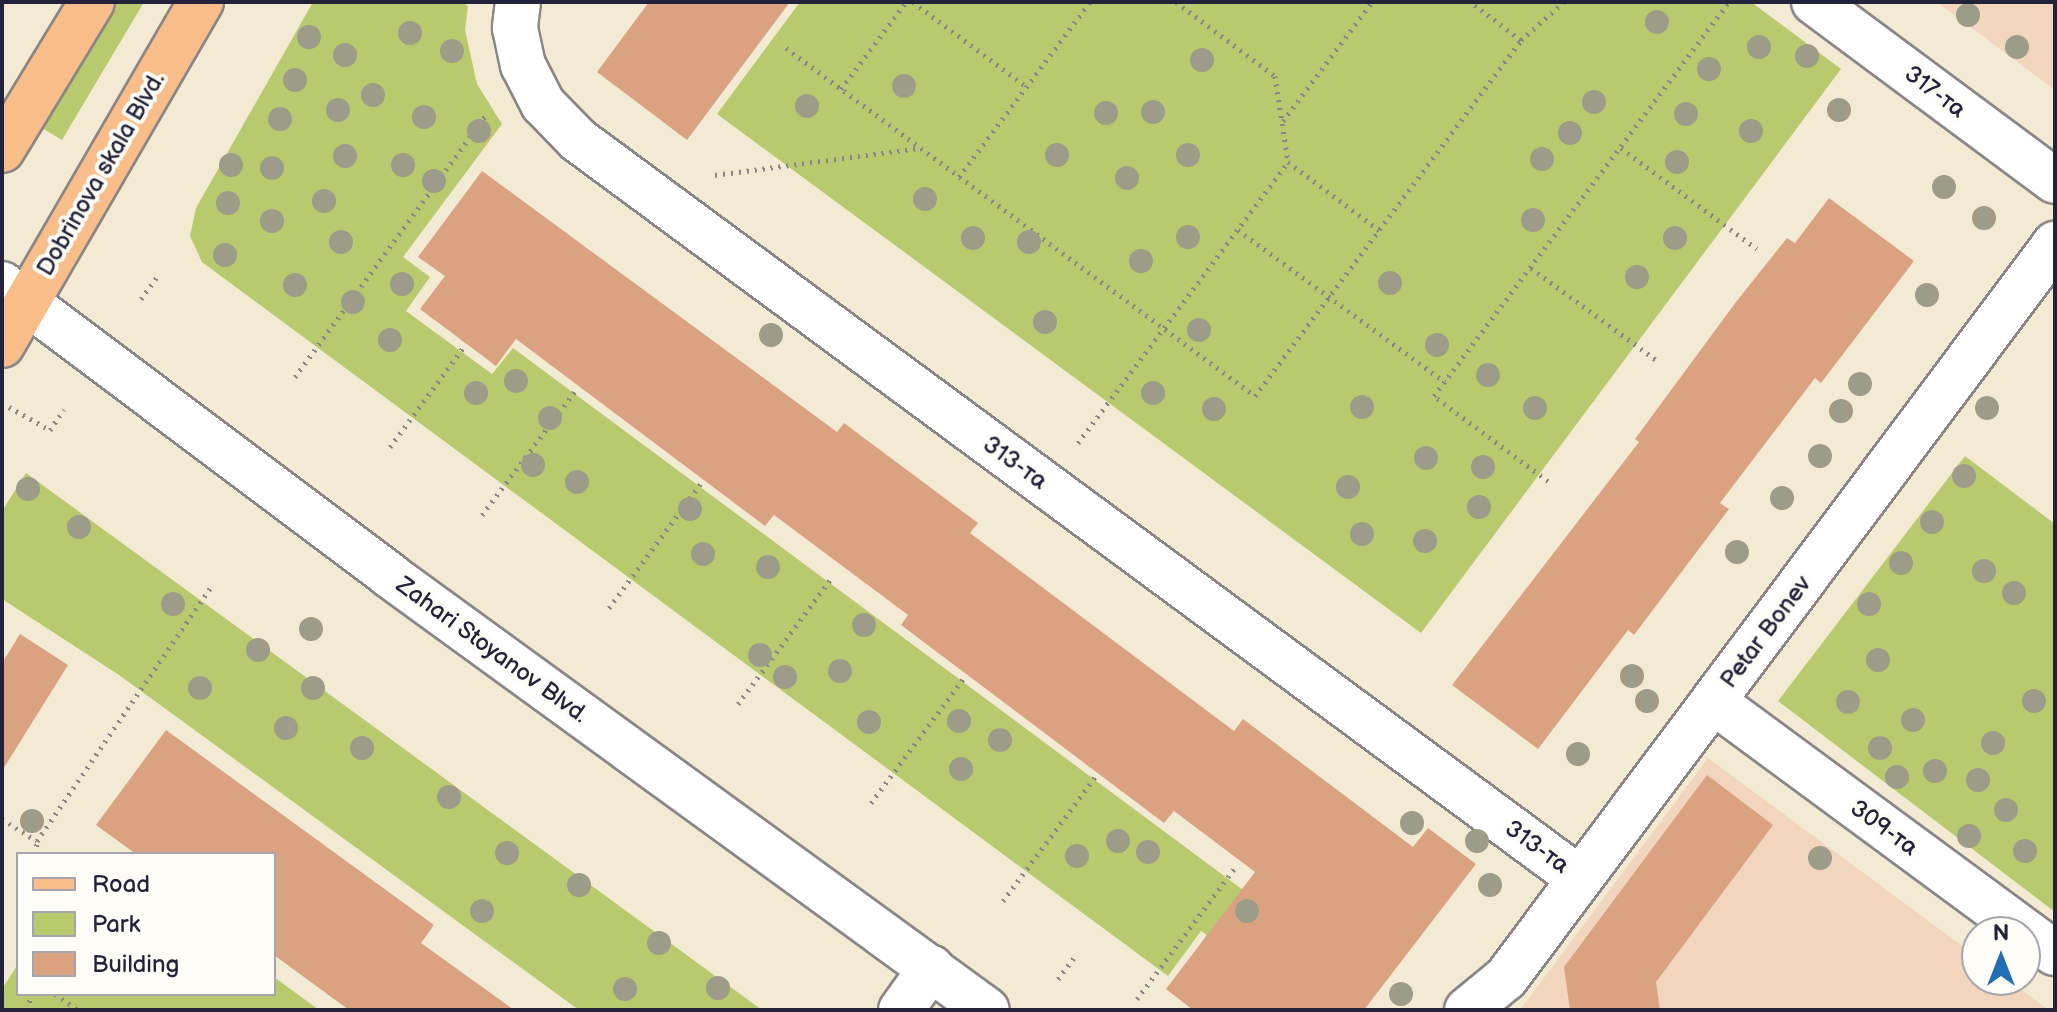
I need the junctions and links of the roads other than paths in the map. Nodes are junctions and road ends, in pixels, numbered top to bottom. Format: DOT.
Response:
graph roads {
  1 [pos="92,2"];
  2 [pos="201,2"];
  3 [pos="518,2"];
  4 [pos="1814,2"];
  5 [pos="2,150"];
  6 [pos="2055,181"];
  7 [pos="2055,244"];
  8 [pos="14,293"];
  9 [pos="2,345"];
  10 [pos="1714,702"];
  11 [pos="1580,879"];
  12 [pos="2055,953"];
  13 [pos="931,968"];
  14 [pos="901,1010"];
  15 [pos="987,1010"];
  16 [pos="1467,1010"];
  1 -- 5 [label="main road"];
  2 -- 8 [label="main road, Dobrinova skala Blvd."];
  3 -- 11 [label="street, 313-та"];
  4 -- 6 [label="street, 317-та"];
  7 -- 10 [label="street, Petar Bonev"];
  8 -- 9 [label="main road, Dobrinova skala Blvd."];
  8 -- 13 [label="street, Zahari Stoyanov Blvd."];
  10 -- 11 [label="street, Petar Bonev"];
  10 -- 12 [label="street, 309-та"];
  11 -- 16 [label="street, Petar Bonev"];
  13 -- 14 [label="street"];
  13 -- 15 [label="street, Zahari Stoyanov Blvd."];
}
